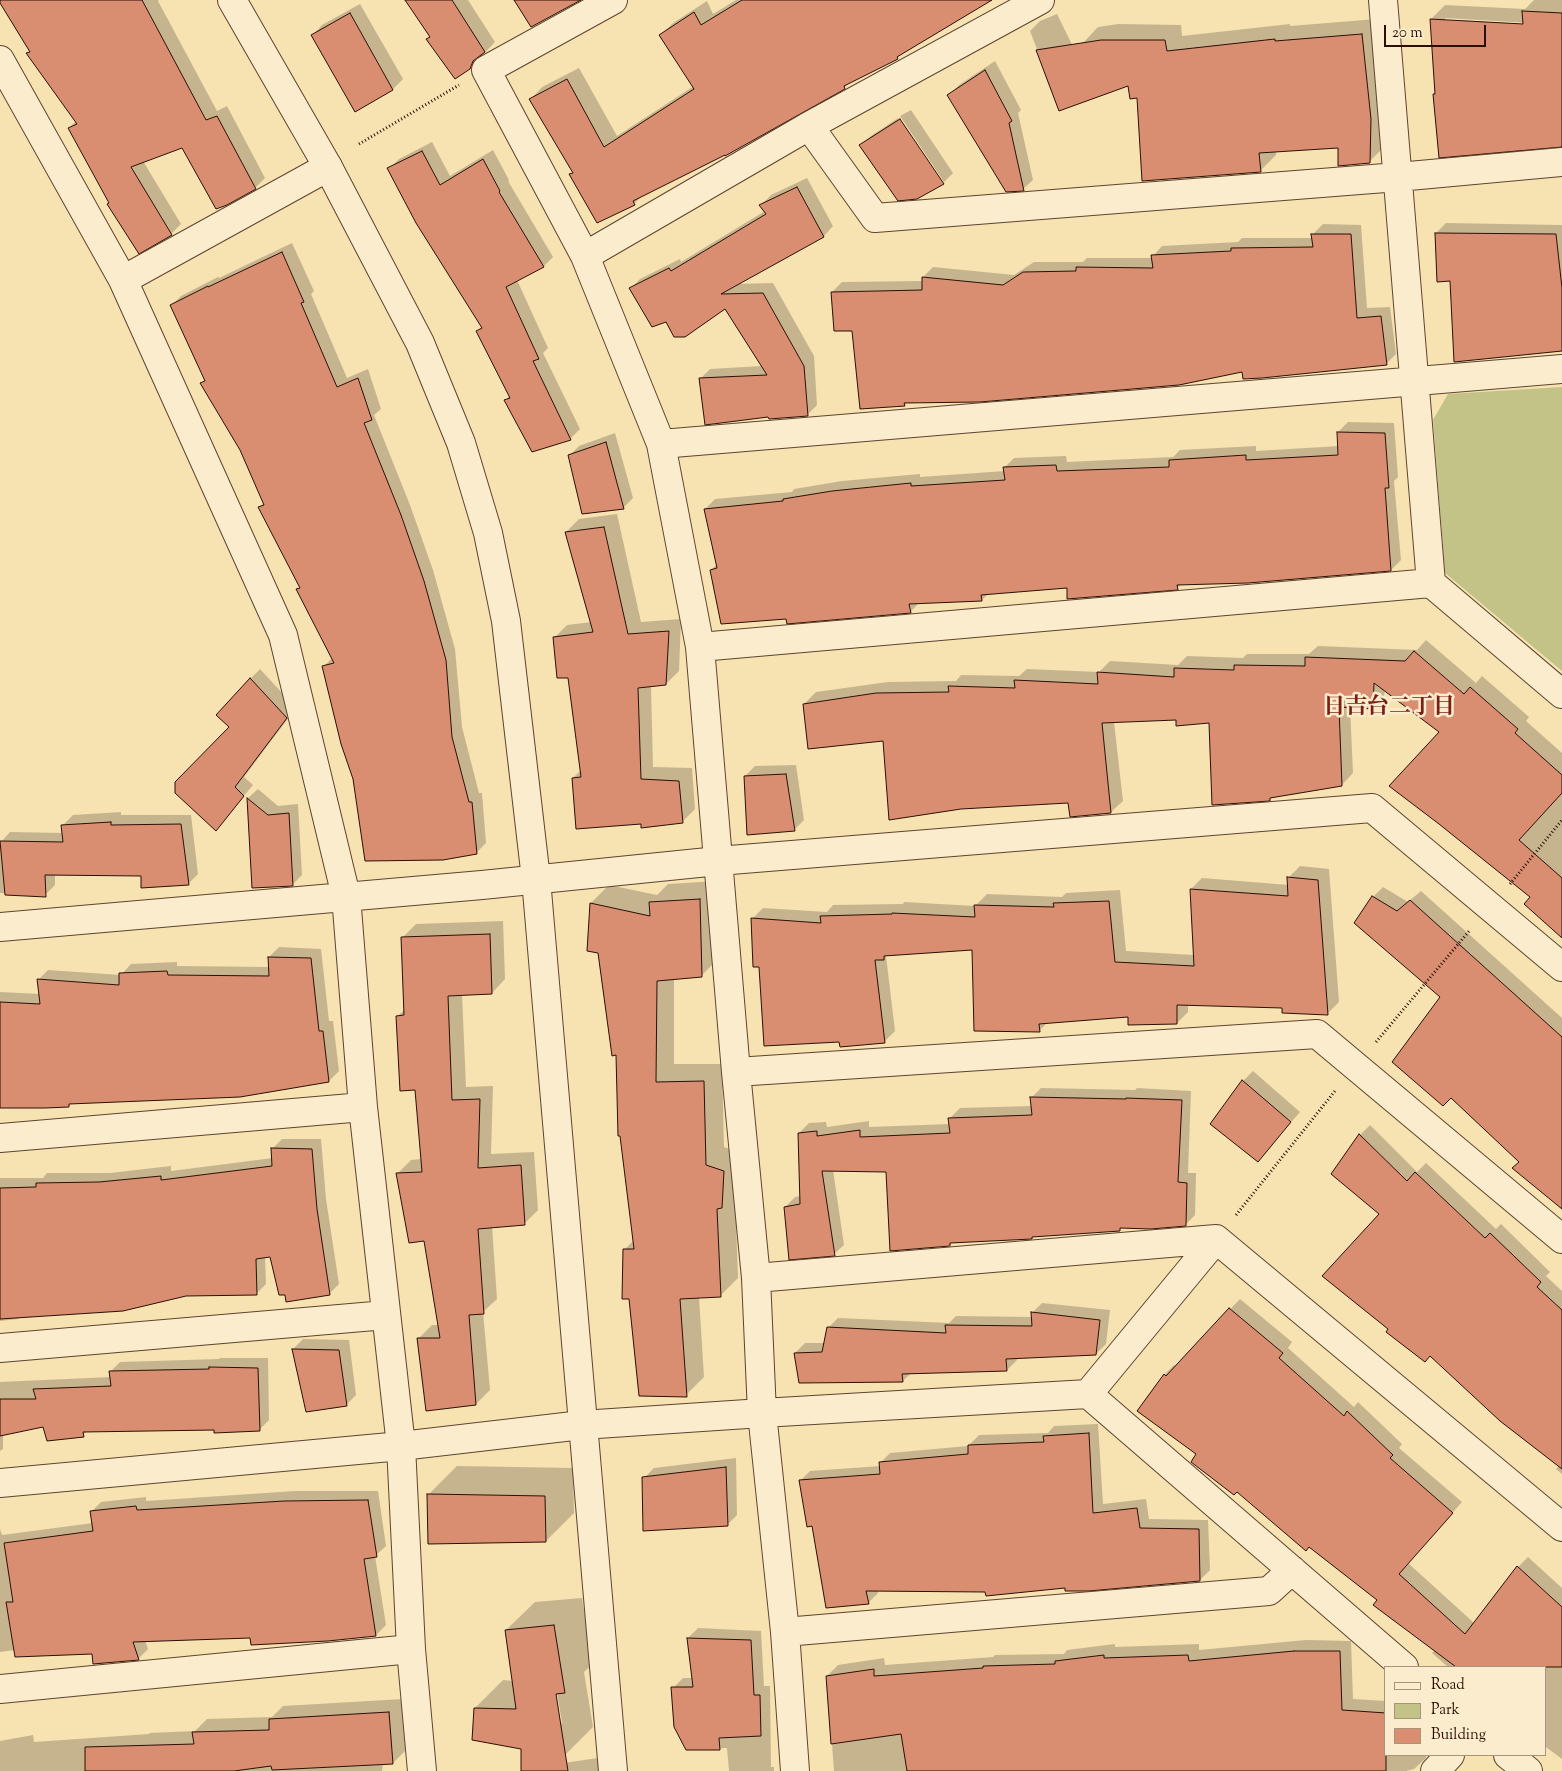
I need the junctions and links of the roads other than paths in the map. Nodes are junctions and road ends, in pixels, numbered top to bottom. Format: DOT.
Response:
graph roads {
  1 [pos="232,0"];
  2 [pos="613,0"];
  3 [pos="1040,0"];
  4 [pos="1383,0"];
  5 [pos="0,60"];
  6 [pos="809,126"];
  7 [pos="1562,162"];
  8 [pos="328,167"];
  9 [pos="1398,177"];
  10 [pos="585,256"];
  11 [pos="123,280"];
  12 [pos="1562,369"];
  13 [pos="1414,382"];
  14 [pos="662,444"];
  15 [pos="1431,583"];
  16 [pos="700,647"];
  17 [pos="1562,694"];
  18 [pos="718,861"];
  19 [pos="536,879"];
  20 [pos="346,896"];
  21 [pos="0,927"];
  22 [pos="1562,967"];
  23 [pos="736,1072"];
  24 [pos="363,1107"];
  25 [pos="0,1138"];
  26 [pos="1216,1239"];
  27 [pos="1562,1239"];
  28 [pos="756,1278"];
  29 [pos="386,1315"];
  30 [pos="0,1348"];
  31 [pos="1088,1394"];
  32 [pos="762,1413"];
  33 [pos="582,1425"];
  34 [pos="401,1446"];
  35 [pos="0,1483"];
  36 [pos="1562,1527"];
  37 [pos="1292,1570"];
  38 [pos="785,1632"];
  39 [pos="411,1649"];
  40 [pos="1403,1666"];
  41 [pos="0,1689"];
  42 [pos="1449,1756"];
  43 [pos="1509,1756"];
  44 [pos="422,1771"];
  45 [pos="613,1771"];
  46 [pos="795,1771"];
  47 [pos="1434,1771"];
  48 [pos="1528,1771"];
  1 -- 8 [label="street"];
  2 -- 10 [label="street"];
  3 -- 6 [label="street"];
  4 -- 9 [label="street"];
  5 -- 11 [label="street"];
  6 -- 9 [label="street"];
  6 -- 10 [label="street"];
  7 -- 9 [label="street"];
  8 -- 11 [label="street"];
  8 -- 19 [label="street"];
  9 -- 13 [label="street"];
  10 -- 14 [label="street"];
  11 -- 20 [label="street"];
  12 -- 13 [label="street"];
  13 -- 14 [label="street"];
  13 -- 15 [label="street"];
  14 -- 16 [label="street"];
  15 -- 16 [label="street"];
  15 -- 17 [label="street"];
  16 -- 18 [label="street"];
  18 -- 19 [label="street"];
  18 -- 22 [label="street"];
  18 -- 23 [label="street"];
  19 -- 20 [label="street"];
  19 -- 33 [label="street"];
  20 -- 21 [label="street"];
  20 -- 24 [label="street"];
  23 -- 27 [label="street"];
  23 -- 28 [label="street"];
  24 -- 25 [label="street"];
  24 -- 29 [label="street"];
  26 -- 28 [label="street"];
  26 -- 31 [label="street"];
  26 -- 36 [label="street"];
  28 -- 32 [label="street"];
  29 -- 30 [label="street"];
  29 -- 34 [label="street"];
  31 -- 32 [label="street"];
  31 -- 37 [label="street"];
  32 -- 33 [label="street"];
  32 -- 38 [label="street"];
  33 -- 34 [label="street"];
  33 -- 45 [label="street"];
  34 -- 35 [label="street"];
  34 -- 39 [label="street"];
  37 -- 38 [label="street"];
  37 -- 40 [label="street"];
  38 -- 46 [label="street"];
  39 -- 41 [label="street"];
  39 -- 44 [label="street"];
  42 -- 47 [label="street"];
  43 -- 48 [label="street"];
}
